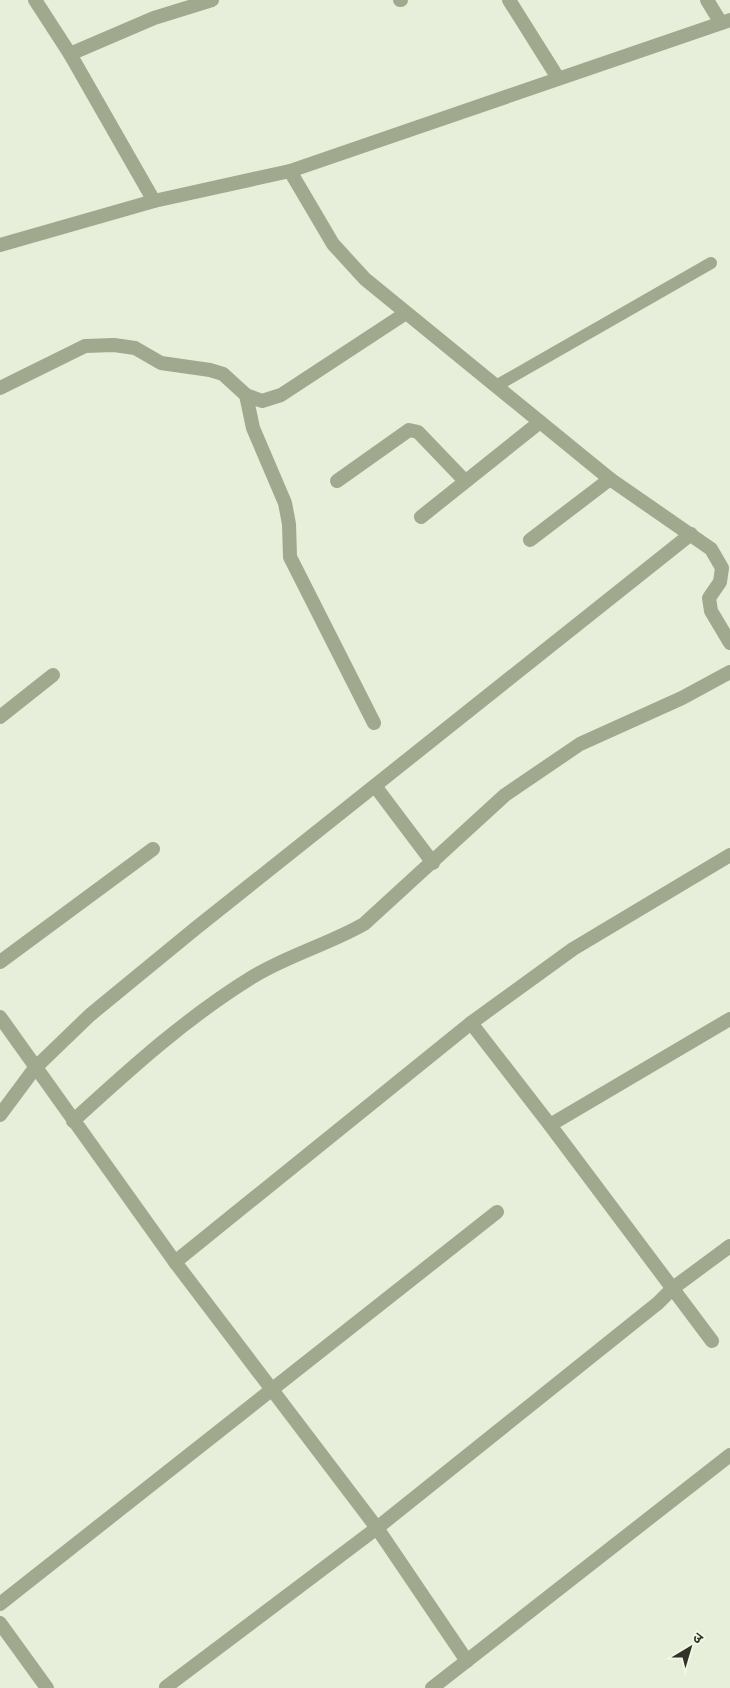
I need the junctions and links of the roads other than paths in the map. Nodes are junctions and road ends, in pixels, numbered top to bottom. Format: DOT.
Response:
graph roads {
  1 [pos="35,0"];
  2 [pos="212,0"];
  3 [pos="509,0"];
  4 [pos="707,0"];
  5 [pos="726,21"];
  6 [pos="70,54"];
  7 [pos="558,78"];
  8 [pos="290,171"];
  9 [pos="154,200"];
  10 [pos="0,245"];
  11 [pos="711,263"];
  12 [pos="406,313"];
  13 [pos="496,386"];
  14 [pos="0,388"];
  15 [pos="246,394"];
  16 [pos="540,422"];
  17 [pos="610,479"];
  18 [pos="337,481"];
  19 [pos="465,481"];
  20 [pos="421,517"];
  21 [pos="691,534"];
  22 [pos="530,540"];
  23 [pos="726,566"];
  24 [pos="730,643"];
  25 [pos="730,672"];
  26 [pos="53,675"];
  27 [pos="0,717"];
  28 [pos="374,723"];
  29 [pos="375,786"];
  30 [pos="153,849"];
  31 [pos="730,855"];
  32 [pos="433,863"];
  33 [pos="0,962"];
  34 [pos="0,1016"];
  35 [pos="730,1019"];
  36 [pos="471,1023"];
  37 [pos="35,1068"];
  38 [pos="0,1115"];
  39 [pos="73,1121"];
  40 [pos="550,1125"];
  41 [pos="497,1212"];
  42 [pos="730,1246"];
  43 [pos="175,1262"];
  44 [pos="673,1288"];
  45 [pos="712,1341"];
  46 [pos="272,1389"];
  47 [pos="730,1454"];
  48 [pos="377,1528"];
  49 [pos="0,1604"];
  50 [pos="0,1623"];
  51 [pos="467,1661"];
  52 [pos="166,1687"];
  53 [pos="47,1688"];
  54 [pos="432,1688"];
  1 -- 6 [label="street"];
  2 -- 6 [label="street"];
  3 -- 7 [label="street"];
  4 -- 5 [label="street"];
  5 -- 7 [label="street"];
  6 -- 9 [label="street"];
  7 -- 8 [label="street"];
  8 -- 9 [label="street"];
  8 -- 12 [label="street"];
  9 -- 10 [label="street"];
  11 -- 13 [label="lane"];
  12 -- 13 [label="street"];
  12 -- 15 [label="street"];
  13 -- 16 [label="street"];
  14 -- 15 [label="street"];
  15 -- 28 [label="street"];
  16 -- 17 [label="street"];
  16 -- 19 [label="street"];
  17 -- 21 [label="street"];
  17 -- 22 [label="street"];
  18 -- 19 [label="street"];
  19 -- 20 [label="street"];
  21 -- 23 [label="street"];
  21 -- 29 [label="street"];
  23 -- 24 [label="street"];
  25 -- 32 [label="street"];
  26 -- 27 [label="street"];
  29 -- 32 [label="street"];
  29 -- 37 [label="street"];
  30 -- 33 [label="street"];
  31 -- 36 [label="street"];
  32 -- 39 [label="street"];
  34 -- 37 [label="street"];
  35 -- 40 [label="street"];
  36 -- 40 [label="street"];
  36 -- 43 [label="street"];
  37 -- 38 [label="street"];
  37 -- 39 [label="street"];
  39 -- 43 [label="street"];
  40 -- 44 [label="street"];
  41 -- 46 [label="street"];
  42 -- 44 [label="street"];
  43 -- 46 [label="street"];
  44 -- 45 [label="street"];
  44 -- 48 [label="street"];
  46 -- 48 [label="street"];
  46 -- 49 [label="street"];
  47 -- 51 [label="street"];
  48 -- 51 [label="street"];
  48 -- 52 [label="street"];
  50 -- 53 [label="street"];
  51 -- 54 [label="street"];
}
